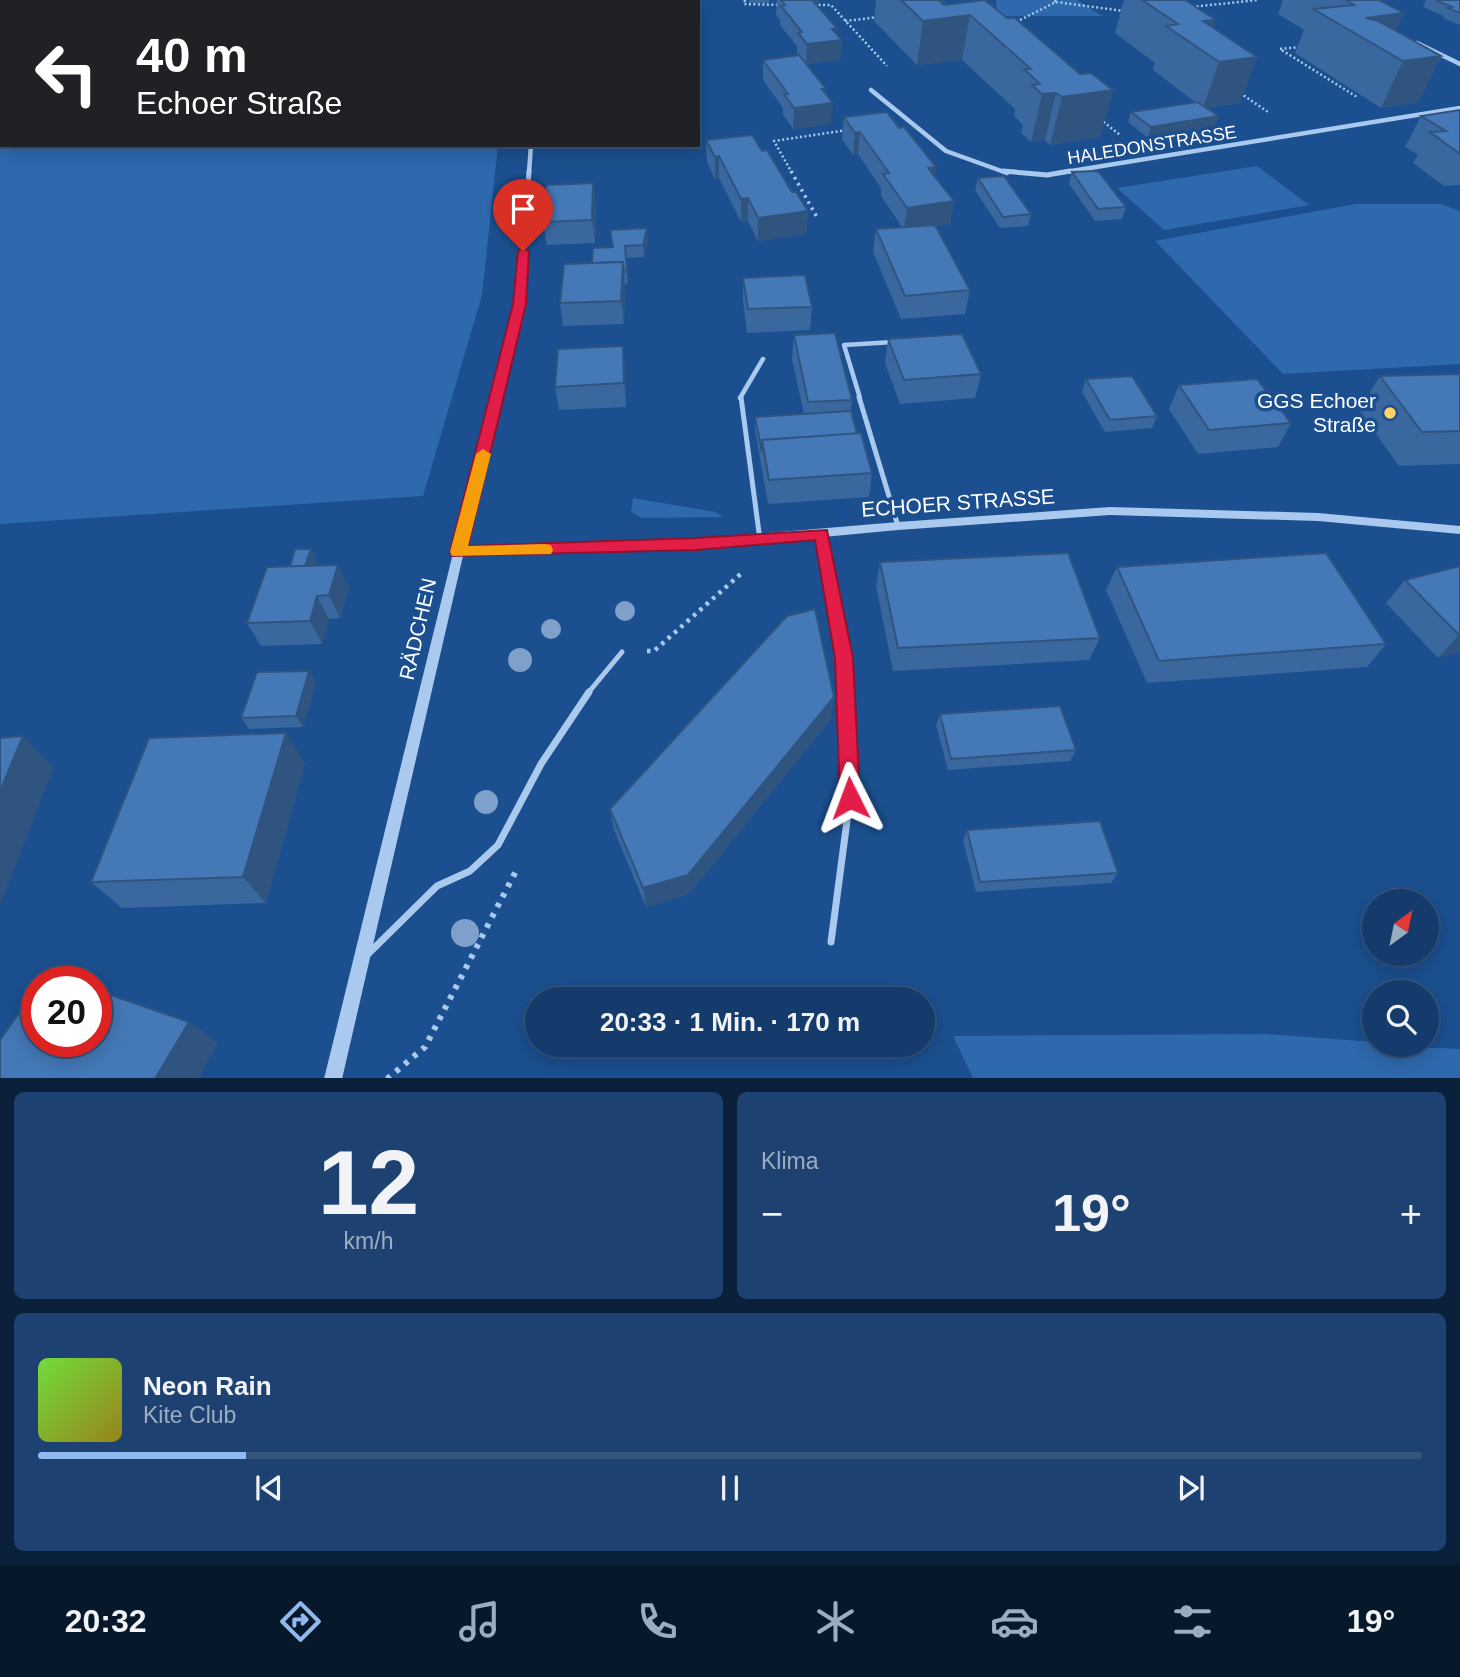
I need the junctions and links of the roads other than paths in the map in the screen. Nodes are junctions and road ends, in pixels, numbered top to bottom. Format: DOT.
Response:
graph roads {
  1 [pos="1410,40"];
  2 [pos="1460,64"];
  3 [pos="871,90"];
  4 [pos="1460,108"];
  5 [pos="531,147"];
  6 [pos="899,342"];
  7 [pos="763,359"];
  8 [pos="898,526"];
  9 [pos="1460,530"];
  10 [pos="822,534"];
  11 [pos="760,540"];
  12 [pos="458,552"];
  13 [pos="621,652"];
  14 [pos="831,942"];
  15 [pos="361,961"];
  16 [pos="333,1078"];
  1 -- 2 [label="street"];
  3 -- 4 [label="street, HALEDONSTRASSE"];
  5 -- 12 [label="street, RÄDCHEN"];
  6 -- 8 [label="lane"];
  7 -- 11 [label="lane"];
  8 -- 9 [label="street, ECHOER STRASSE"];
  8 -- 10 [label="street, ECHOER STRASSE"];
  10 -- 11 [label="street, ECHOER STRASSE"];
  10 -- 14 [label="lane"];
  11 -- 12 [label="street, ECHOER STRASSE"];
  12 -- 15 [label="street, RÄDCHEN"];
  13 -- 15 [label="lane"];
  15 -- 16 [label="street, RÄDCHEN"];
}
